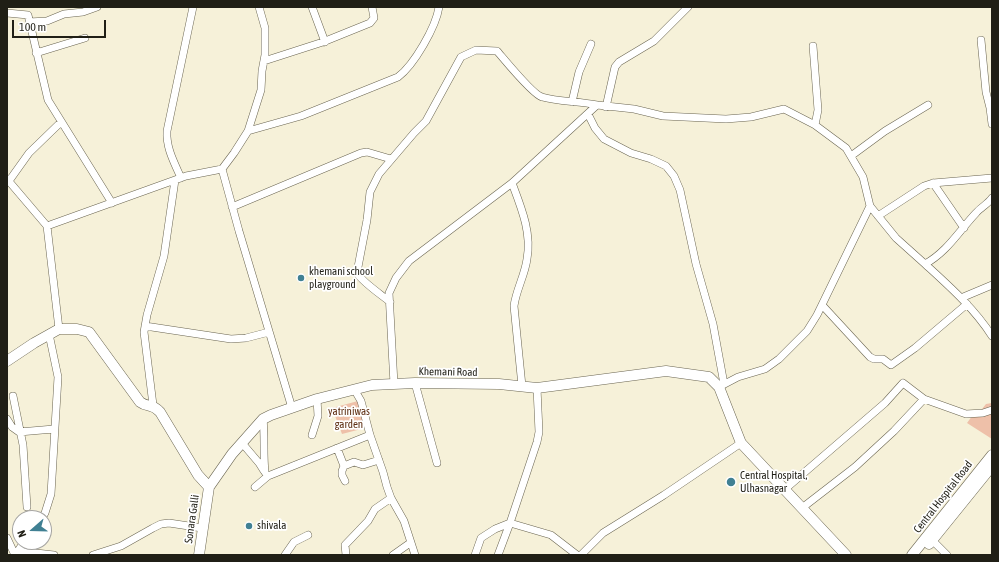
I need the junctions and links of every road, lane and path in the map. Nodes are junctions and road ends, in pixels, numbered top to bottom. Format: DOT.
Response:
graph roads {
  1 [pos="97,7"];
  2 [pos="193,7"];
  3 [pos="259,7"];
  4 [pos="312,7"];
  5 [pos="372,7"];
  6 [pos="439,7"];
  7 [pos="688,7"];
  8 [pos="7,13"];
  9 [pos="29,22"];
  10 [pos="85,38"];
  11 [pos="981,40"];
  12 [pos="325,42"];
  13 [pos="591,44"];
  14 [pos="813,46"];
  15 [pos="36,53"];
  16 [pos="264,61"];
  17 [pos="572,102"];
  18 [pos="597,105"];
  19 [pos="928,105"];
  20 [pos="606,107"];
  21 [pos="588,114"];
  22 [pos="61,122"];
  23 [pos="992,124"];
  24 [pos="815,126"];
  25 [pos="248,131"];
  26 [pos="851,156"];
  27 [pos="391,159"];
  28 [pos="222,169"];
  29 [pos="992,178"];
  30 [pos="178,179"];
  31 [pos="9,183"];
  32 [pos="512,183"];
  33 [pos="933,183"];
  34 [pos="992,198"];
  35 [pos="112,202"];
  36 [pos="870,206"];
  37 [pos="232,207"];
  38 [pos="878,216"];
  39 [pos="47,226"];
  40 [pos="964,228"];
  41 [pos="925,264"];
  42 [pos="992,285"];
  43 [pos="961,298"];
  44 [pos="390,302"];
  45 [pos="967,304"];
  46 [pos="822,305"];
  47 [pos="992,321"];
  48 [pos="983,322"];
  49 [pos="145,326"];
  50 [pos="59,329"];
  51 [pos="269,332"];
  52 [pos="49,334"];
  53 [pos="992,336"];
  54 [pos="7,361"];
  55 [pos="415,383"];
  56 [pos="394,384"];
  57 [pos="722,385"];
  58 [pos="522,386"];
  59 [pos="537,388"];
  60 [pos="354,389"];
  61 [pos="13,396"];
  62 [pos="317,399"];
  63 [pos="924,399"];
  64 [pos="152,406"];
  65 [pos="292,408"];
  66 [pos="992,410"];
  67 [pos="7,419"];
  68 [pos="263,419"];
  69 [pos="54,429"];
  70 [pos="19,432"];
  71 [pos="312,435"];
  72 [pos="370,435"];
  73 [pos="242,443"];
  74 [pos="741,443"];
  75 [pos="337,448"];
  76 [pos="992,455"];
  77 [pos="379,460"];
  78 [pos="437,463"];
  79 [pos="344,466"];
  80 [pos="992,466"];
  81 [pos="266,474"];
  82 [pos="344,481"];
  83 [pos="209,487"];
  84 [pos="255,487"];
  85 [pos="784,490"];
  86 [pos="391,498"];
  87 [pos="27,507"];
  88 [pos="802,508"];
  89 [pos="46,510"];
  90 [pos="510,524"];
  91 [pos="202,528"];
  92 [pos="308,535"];
  93 [pos="7,538"];
  94 [pos="930,538"];
  95 [pos="410,543"];
  96 [pos="16,554"];
  97 [pos="54,555"];
  98 [pos="93,555"];
  99 [pos="199,555"];
  100 [pos="285,555"];
  101 [pos="346,555"];
  102 [pos="392,555"];
  103 [pos="415,555"];
  104 [pos="475,555"];
  105 [pos="498,555"];
  106 [pos="578,555"];
  107 [pos="581,555"];
  108 [pos="846,555"];
  109 [pos="912,555"];
  110 [pos="921,555"];
  111 [pos="947,555"];
  1 -- 9 [label="street"];
  2 -- 30 [label="street"];
  3 -- 16 [label="street"];
  4 -- 12 [label="street"];
  5 -- 12 [label="street"];
  6 -- 25 [label="street"];
  7 -- 20 [label="street"];
  8 -- 9 [label="street"];
  9 -- 15 [label="street"];
  10 -- 15 [label="street"];
  11 -- 23 [label="street"];
  12 -- 16 [label="street"];
  13 -- 17 [label="street"];
  14 -- 24 [label="street"];
  15 -- 22 [label="street"];
  16 -- 25 [label="street"];
  17 -- 18 [label="street"];
  17 -- 27 [label="street"];
  18 -- 20 [label="street"];
  18 -- 21 [label="street"];
  19 -- 26 [label="street"];
  20 -- 24 [label="street"];
  21 -- 32 [label="street"];
  21 -- 57 [label="street"];
  22 -- 31 [label="street"];
  22 -- 35 [label="street"];
  24 -- 26 [label="street"];
  25 -- 28 [label="street"];
  26 -- 36 [label="street"];
  27 -- 37 [label="street"];
  27 -- 44 [label="street"];
  28 -- 30 [label="street"];
  28 -- 37 [label="street"];
  29 -- 33 [label="street"];
  30 -- 35 [label="street"];
  30 -- 49 [label="street"];
  31 -- 39 [label="street"];
  32 -- 44 [label="street"];
  32 -- 58 [label="street"];
  33 -- 38 [label="street"];
  33 -- 40 [label="street"];
  34 -- 40 [label="street"];
  35 -- 39 [label="street"];
  36 -- 38 [label="street"];
  36 -- 46 [label="street"];
  37 -- 51 [label="street"];
  38 -- 41 [label="street"];
  39 -- 50 [label="street"];
  40 -- 41 [label="street"];
  41 -- 43 [label="street"];
  42 -- 43 [label="street"];
  43 -- 45 [label="street"];
  44 -- 56 [label="street"];
  45 -- 46 [label="street"];
  45 -- 48 [label="street"];
  46 -- 57 [label="street"];
  47 -- 48 [label="street"];
  48 -- 53 [label="street"];
  49 -- 51 [label="street"];
  49 -- 64 [label="street"];
  50 -- 52 [label="street"];
  50 -- 64 [label="street"];
  51 -- 65 [label="street"];
  52 -- 54 [label="street"];
  52 -- 69 [label="street"];
  55 -- 56 [label="street, Khemani Road"];
  55 -- 58 [label="street, Khemani Road"];
  55 -- 78 [label="street"];
  56 -- 60 [label="street, Khemani Road"];
  57 -- 59 [label="street, Khemani Road"];
  57 -- 74 [label="street"];
  58 -- 59 [label="street, Khemani Road"];
  59 -- 90 [label="street"];
  60 -- 62 [label="street, Khemani Road"];
  60 -- 72 [label="street"];
  61 -- 70 [label="street"];
  62 -- 65 [label="street, Khemani Road"];
  62 -- 71 [label="street"];
  63 -- 66 [label="street"];
  63 -- 85 [label="street"];
  63 -- 88 [label="street"];
  64 -- 83 [label="street"];
  65 -- 68 [label="street, Khemani Road"];
  67 -- 70 [label="street"];
  68 -- 73 [label="street, Khemani Road"];
  68 -- 81 [label="street"];
  69 -- 70 [label="street"];
  69 -- 89 [label="street"];
  70 -- 87 [label="street"];
  72 -- 75 [label="street"];
  72 -- 77 [label="street"];
  73 -- 81 [label="street"];
  73 -- 83 [label="street, Khemani Road"];
  74 -- 85 [label="street"];
  74 -- 107 [label="street"];
  75 -- 79 [label="street"];
  75 -- 81 [label="street"];
  76 -- 94 [label="street, Central Hospital Road"];
  77 -- 79 [label="street"];
  77 -- 86 [label="street"];
  79 -- 82 [label="street"];
  80 -- 94 [label="street, Central Hospital Road"];
  81 -- 84 [label="street"];
  83 -- 91 [label="street, Sonara Galli"];
  85 -- 88 [label="street"];
  86 -- 95 [label="street"];
  86 -- 101 [label="street"];
  88 -- 108 [label="street"];
  90 -- 104 [label="street"];
  90 -- 105 [label="street"];
  90 -- 106 [label="street"];
  91 -- 98 [label="street"];
  91 -- 99 [label="street, Sonara Galli"];
  92 -- 100 [label="street"];
  93 -- 96 [label="street"];
  94 -- 109 [label="street, Central Hospital Road"];
  94 -- 110 [label="street, Central Hospital Road"];
  94 -- 111 [label="street"];
  95 -- 102 [label="street"];
  95 -- 103 [label="street"];
  96 -- 97 [label="street"];
}
